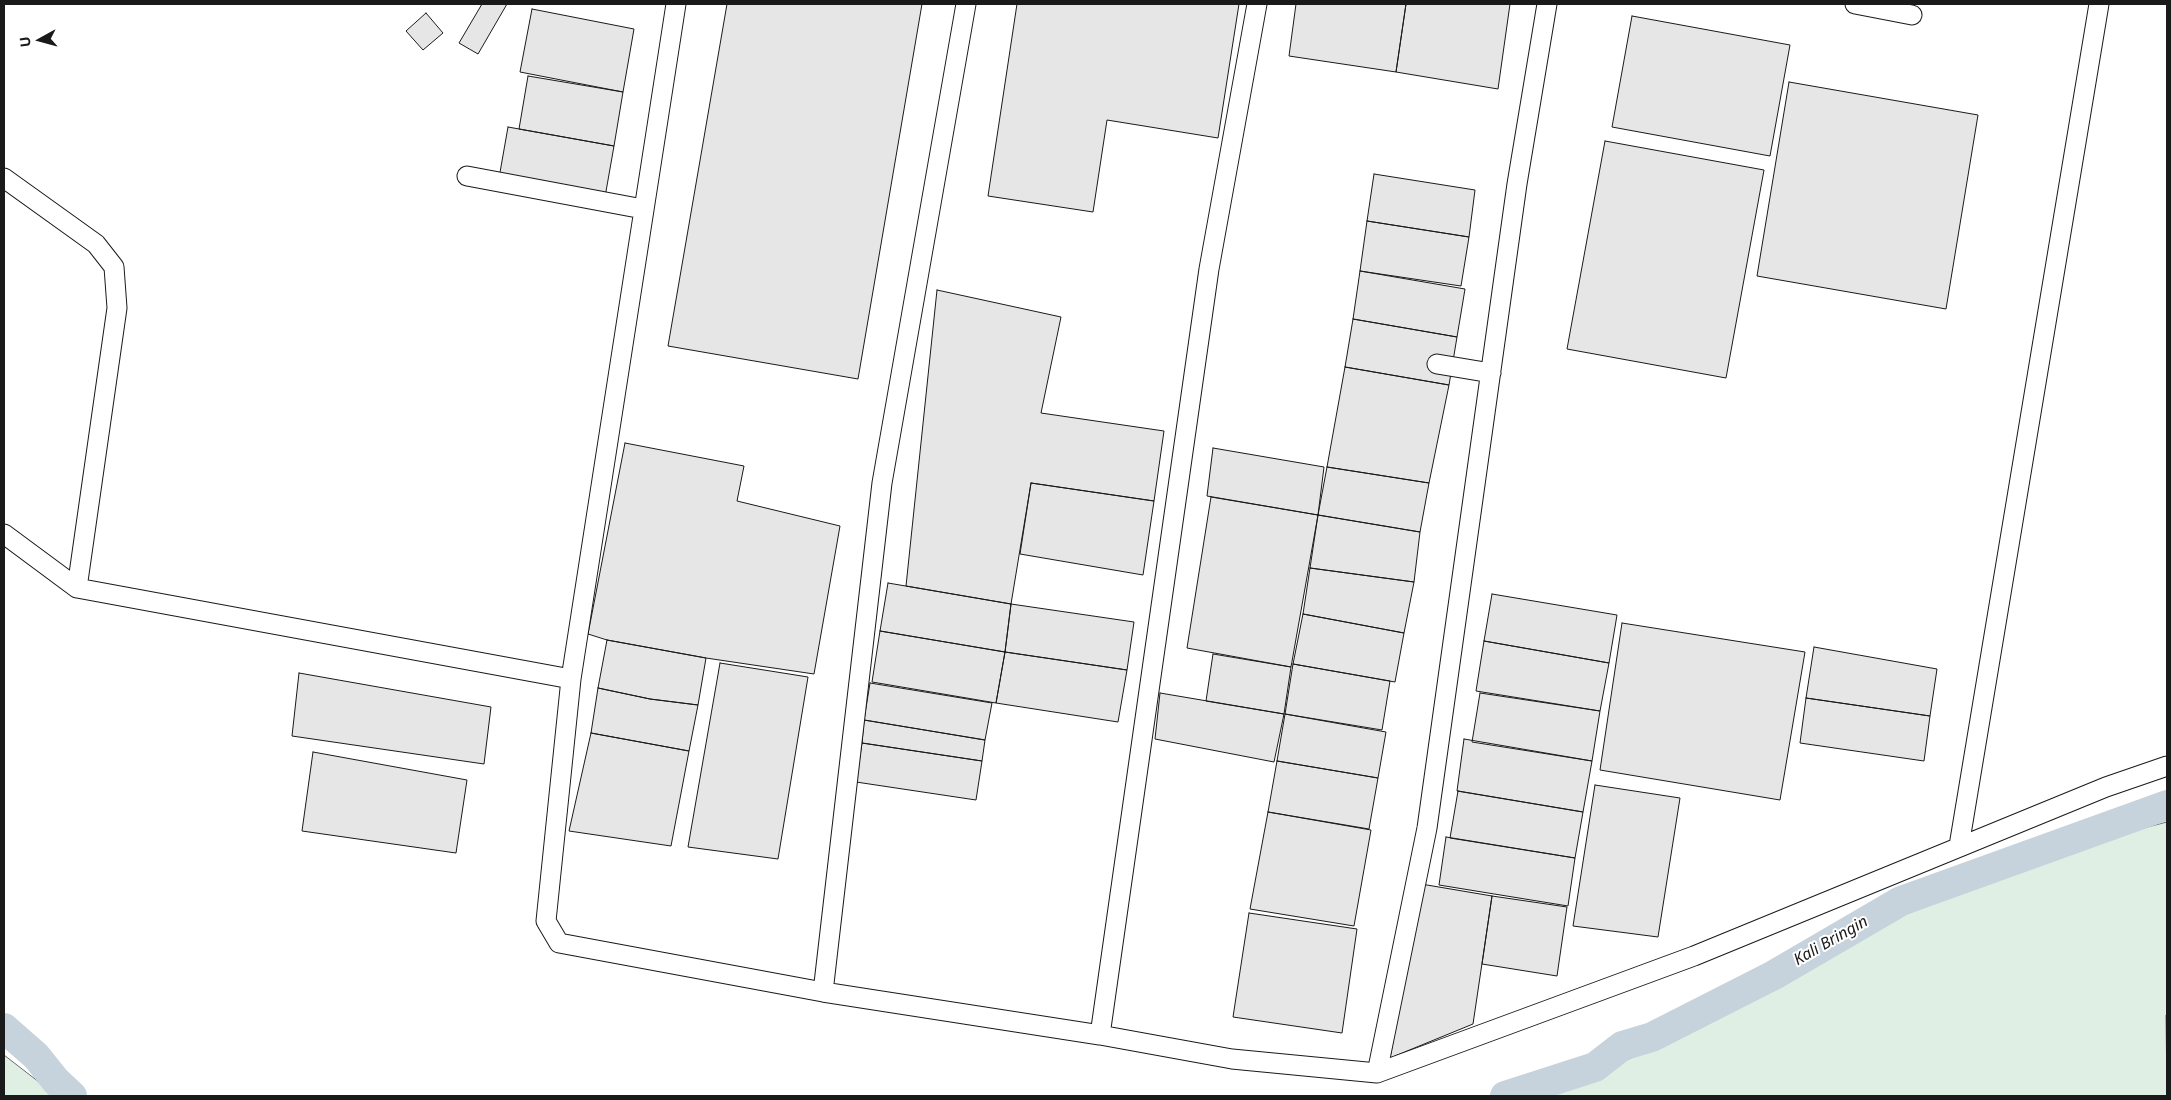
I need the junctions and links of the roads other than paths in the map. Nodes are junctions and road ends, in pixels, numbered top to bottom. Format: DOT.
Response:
graph roads {
  1 [pos="676,4"];
  2 [pos="966,4"];
  3 [pos="1258,4"];
  4 [pos="1547,4"];
  5 [pos="1855,4"];
  6 [pos="2099,4"];
  7 [pos="1912,15"];
  8 [pos="468,176"];
  9 [pos="4,178"];
  10 [pos="643,209"];
  11 [pos="1437,364"];
  12 [pos="1491,373"];
  13 [pos="4,534"];
  14 [pos="77,588"];
  15 [pos="571,678"];
  16 [pos="2167,766"];
  17 [pos="1959,846"];
  18 [pos="823,992"];
  19 [pos="1100,1035"];
  20 [pos="1377,1073"];
  1 -- 10 [label="lane"];
  2 -- 18 [label="lane"];
  3 -- 19 [label="lane"];
  4 -- 12 [label="lane"];
  5 -- 7 [label="lane"];
  6 -- 17 [label="lane"];
  8 -- 10 [label="lane"];
  9 -- 14 [label="lane"];
  10 -- 15 [label="lane"];
  11 -- 12 [label="lane"];
  12 -- 20 [label="lane"];
  13 -- 14 [label="lane"];
  14 -- 15 [label="lane"];
  15 -- 18 [label="lane"];
  16 -- 17 [label="lane"];
  17 -- 20 [label="lane"];
  18 -- 19 [label="lane"];
  19 -- 20 [label="lane"];
}
